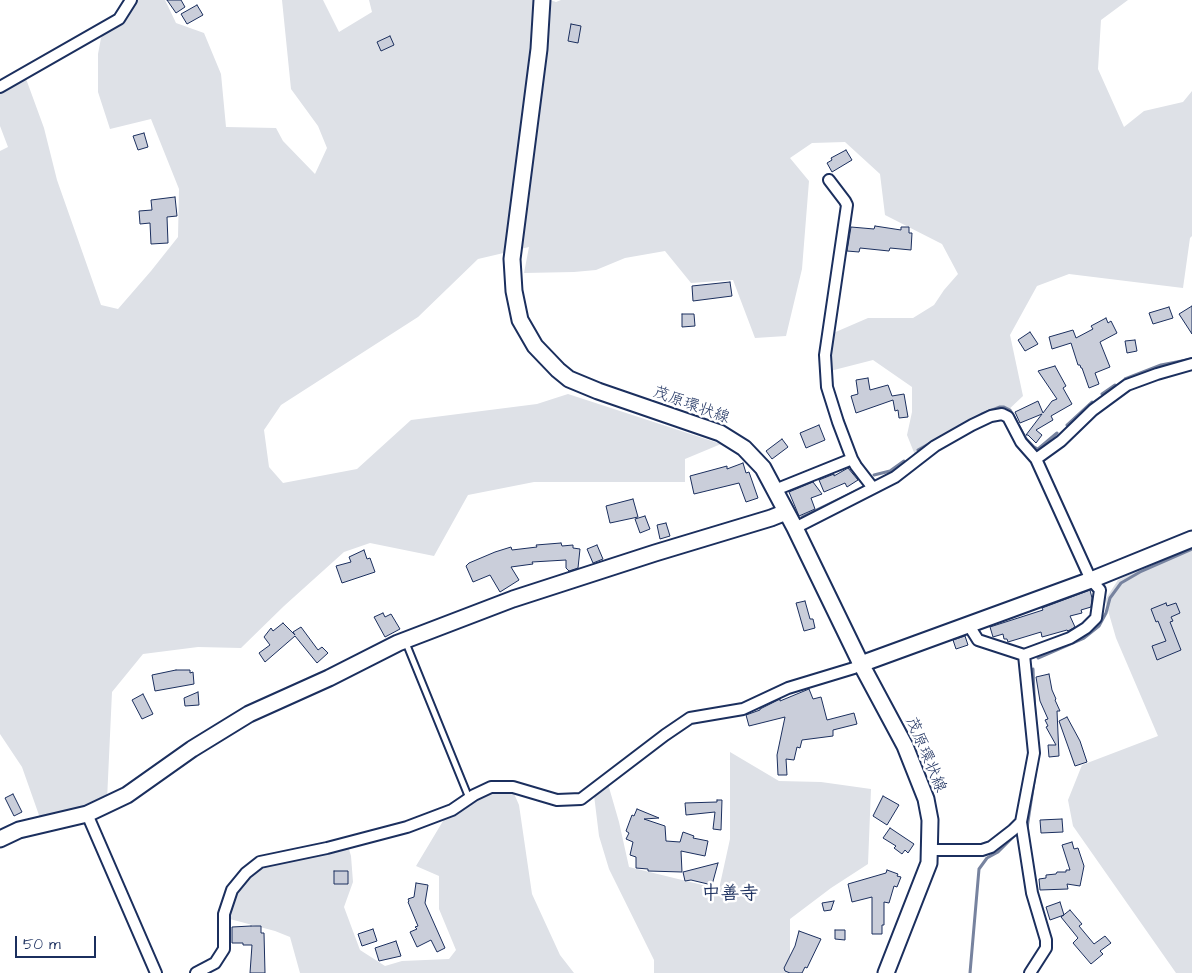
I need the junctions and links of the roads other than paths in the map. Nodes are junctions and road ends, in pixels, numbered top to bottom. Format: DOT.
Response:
graph roads {
  1 [pos="131,0"];
  2 [pos="542,0"];
  3 [pos="0,87"];
  4 [pos="829,180"];
  5 [pos="1192,364"];
  6 [pos="852,459"];
  7 [pos="1036,459"];
  8 [pos="873,488"];
  9 [pos="775,490"];
  10 [pos="786,512"];
  11 [pos="795,528"];
  12 [pos="1192,539"];
  13 [pos="1090,580"];
  14 [pos="968,624"];
  15 [pos="405,641"];
  16 [pos="1024,655"];
  17 [pos="861,664"];
  18 [pos="469,798"];
  19 [pos="87,814"];
  20 [pos="1021,822"];
  21 [pos="0,839"];
  22 [pos="931,850"];
  23 [pos="156,973"];
  24 [pos="196,973"];
  25 [pos="886,973"];
  26 [pos="1030,973"];
  1 -- 3 [label="street"];
  2 -- 9 [label="street, 茂原環状線"];
  4 -- 6 [label="street"];
  5 -- 7 [label="street"];
  6 -- 8 [label="street"];
  6 -- 9 [label="street"];
  7 -- 8 [label="street"];
  7 -- 13 [label="street"];
  8 -- 11 [label="street"];
  9 -- 10 [label="street, 茂原環状線"];
  10 -- 11 [label="street, 茂原環状線"];
  10 -- 15 [label="street"];
  11 -- 17 [label="street, 茂原環状線"];
  12 -- 13 [label="street"];
  13 -- 14 [label="street"];
  13 -- 16 [label="street"];
  14 -- 16 [label="street"];
  14 -- 17 [label="street"];
  15 -- 18 [label="lane"];
  15 -- 19 [label="street"];
  16 -- 20 [label="street"];
  17 -- 18 [label="street"];
  17 -- 22 [label="street, 茂原環状線"];
  18 -- 24 [label="street"];
  19 -- 21 [label="street"];
  19 -- 23 [label="street"];
  20 -- 22 [label="street"];
  20 -- 26 [label="street"];
  22 -- 25 [label="street, 茂原環状線"];
}
